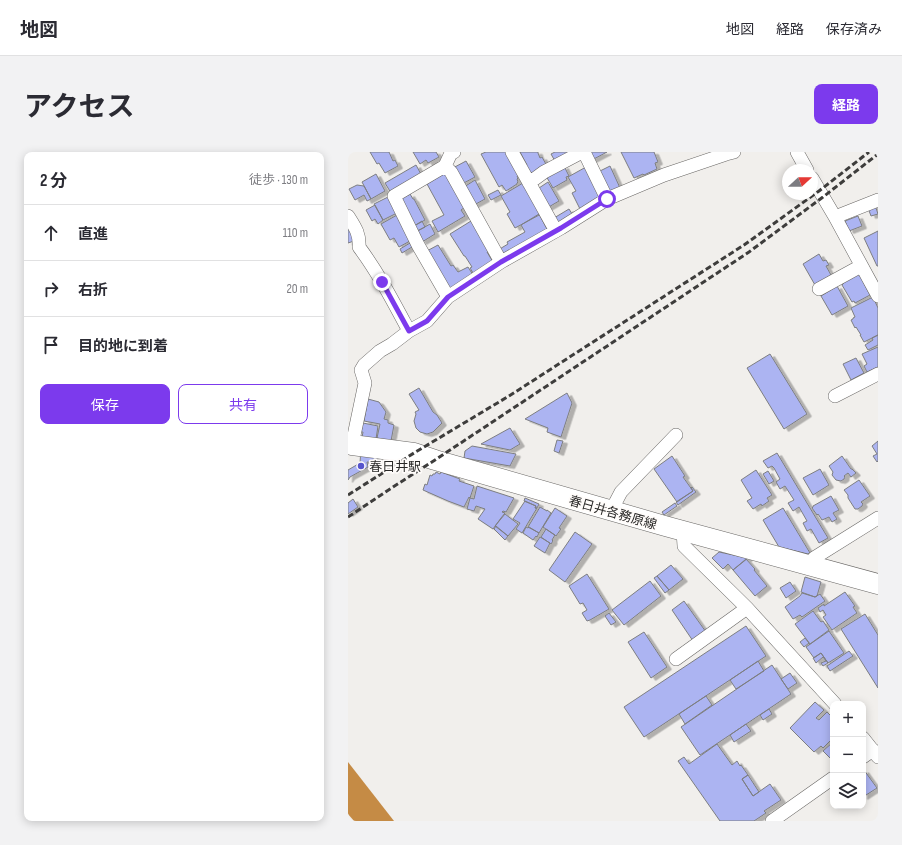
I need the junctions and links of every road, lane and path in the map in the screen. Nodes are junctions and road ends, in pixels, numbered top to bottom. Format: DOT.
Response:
graph roads {
  1 [pos="454,152"];
  2 [pos="512,152"];
  3 [pos="583,152"];
  4 [pos="734,152"];
  5 [pos="798,152"];
  6 [pos="804,164"];
  7 [pos="445,166"];
  8 [pos="529,183"];
  9 [pos="818,188"];
  10 [pos="607,199"];
  11 [pos="878,200"];
  12 [pos="348,216"];
  13 [pos="835,218"];
  14 [pos="556,231"];
  15 [pos="501,262"];
  16 [pos="861,266"];
  17 [pos="819,289"];
  18 [pos="878,296"];
  19 [pos="448,297"];
  20 [pos="409,331"];
  21 [pos="878,374"];
  22 [pos="835,396"];
  23 [pos="676,435"];
  24 [pos="350,444"];
  25 [pos="611,511"];
  26 [pos="878,518"];
  27 [pos="683,531"];
  28 [pos="810,566"];
  29 [pos="878,584"];
  30 [pos="747,608"];
  31 [pos="676,659"];
  32 [pos="832,701"];
  33 [pos="866,744"];
  34 [pos="871,755"];
  35 [pos="830,780"];
  36 [pos="772,821"];
  1 -- 7 [label="street"];
  2 -- 8 [label="street"];
  3 -- 8 [label="street"];
  3 -- 10 [label="street"];
  4 -- 10 [label="street"];
  5 -- 6 [label="street"];
  7 -- 15 [label="street"];
  7 -- 19 [label="street"];
  8 -- 14 [label="street"];
  9 -- 13 [label="street"];
  10 -- 14 [label="street"];
  11 -- 13 [label="street"];
  12 -- 20 [label="street"];
  13 -- 16 [label="street"];
  14 -- 15 [label="street"];
  15 -- 19 [label="street"];
  16 -- 17 [label="street"];
  16 -- 18 [label="street"];
  19 -- 20 [label="street"];
  20 -- 24 [label="street"];
  21 -- 22 [label="street"];
  23 -- 25 [label="street"];
  24 -- 25 [label="main road, 春日井各務原線"];
  25 -- 27 [label="main road, 春日井各務原線"];
  26 -- 28 [label="street"];
  27 -- 28 [label="main road, 春日井各務原線"];
  27 -- 30 [label="street"];
  28 -- 29 [label="main road, 春日井各務原線"];
  30 -- 31 [label="street"];
  30 -- 32 [label="street"];
  33 -- 34 [label="street"];
  35 -- 36 [label="street"];
}
